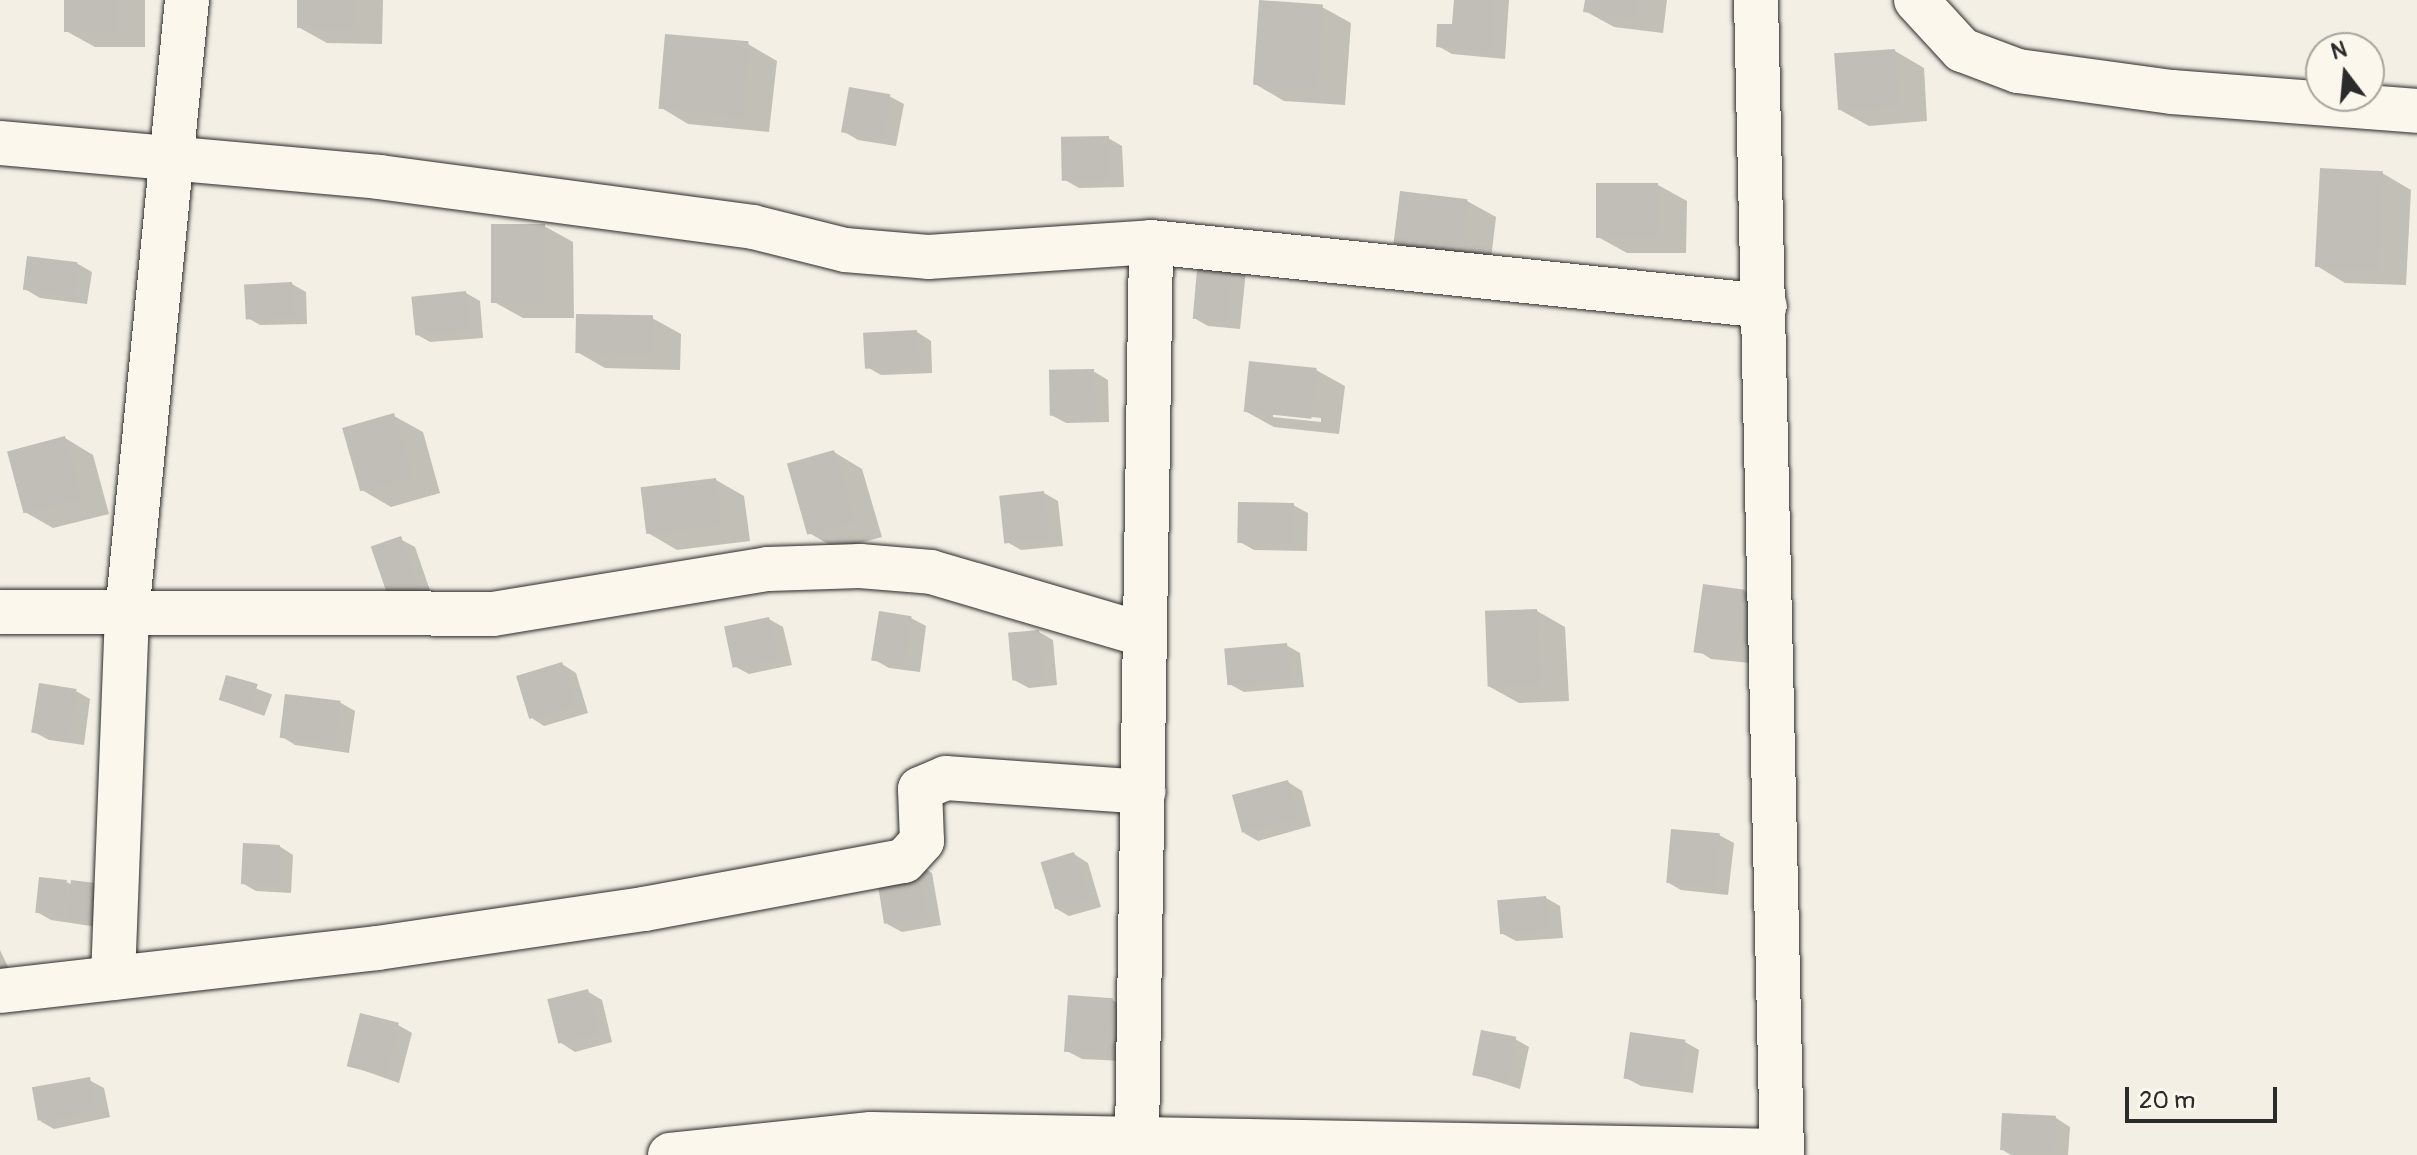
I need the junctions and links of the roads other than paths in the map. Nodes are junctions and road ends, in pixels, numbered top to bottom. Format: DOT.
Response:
graph roads {
  1 [pos="187,0"];
  2 [pos="1756,0"];
  3 [pos="1916,0"];
  4 [pos="2417,111"];
  5 [pos="0,143"];
  6 [pos="170,157"];
  7 [pos="1151,242"];
  8 [pos="1765,306"];
  9 [pos="0,612"];
  10 [pos="127,614"];
  11 [pos="1145,635"];
  12 [pos="1144,792"];
  13 [pos="113,978"];
  14 [pos="0,991"];
  15 [pos="1137,1138"];
  16 [pos="1781,1153"];
  17 [pos="670,1155"];
  1 -- 6 [label="street"];
  2 -- 8 [label="street"];
  3 -- 4 [label="street"];
  5 -- 6 [label="street"];
  6 -- 7 [label="street"];
  6 -- 10 [label="street"];
  7 -- 8 [label="street"];
  7 -- 11 [label="street"];
  8 -- 16 [label="street"];
  9 -- 10 [label="street"];
  10 -- 11 [label="street"];
  10 -- 13 [label="street"];
  11 -- 12 [label="street"];
  12 -- 13 [label="street"];
  12 -- 15 [label="street"];
  13 -- 14 [label="street"];
  15 -- 16 [label="street"];
  15 -- 17 [label="street"];
}
